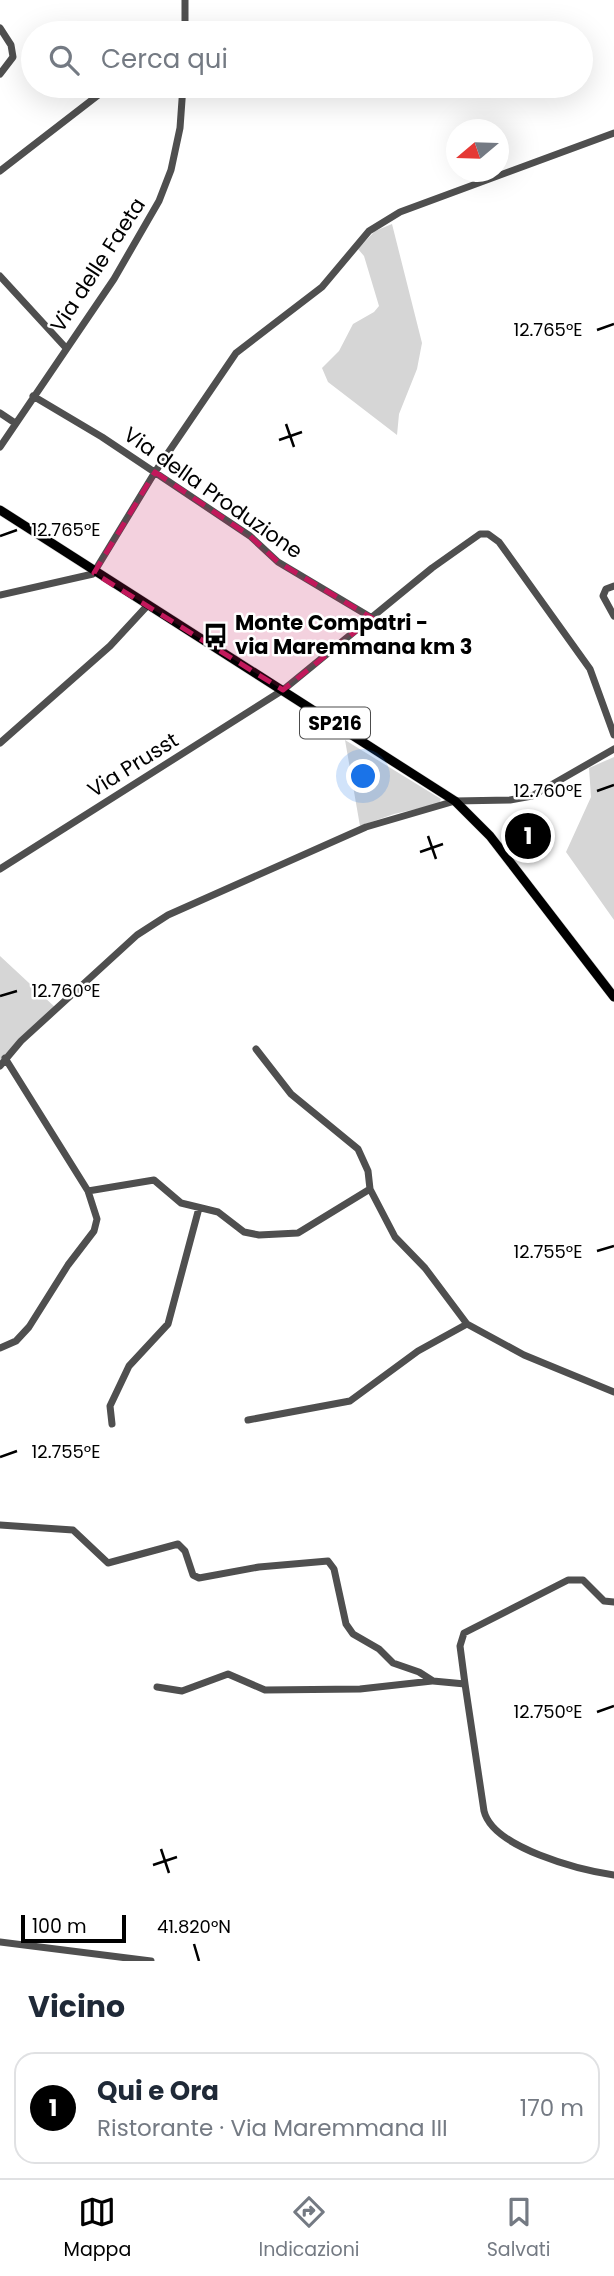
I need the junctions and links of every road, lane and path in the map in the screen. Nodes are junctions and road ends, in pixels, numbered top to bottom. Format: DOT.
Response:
graph roads {
  1 [pos="185,0"];
  2 [pos="185,21"];
  3 [pos="0,28"];
  4 [pos="0,74"];
  5 [pos="94,98"];
  6 [pos="183,98"];
  7 [pos="614,133"];
  8 [pos="0,171"];
  9 [pos="0,276"];
  10 [pos="66,348"];
  11 [pos="33,396"];
  12 [pos="0,413"];
  13 [pos="15,423"];
  14 [pos="0,447"];
  15 [pos="155,472"];
  16 [pos="0,510"];
  17 [pos="94,573"];
  18 [pos="614,586"];
  19 [pos="0,595"];
  20 [pos="147,606"];
  21 [pos="614,616"];
  22 [pos="372,618"];
  23 [pos="283,690"];
  24 [pos="614,735"];
  25 [pos="0,743"];
  26 [pos="614,749"];
  27 [pos="455,801"];
  28 [pos="0,869"];
  29 [pos="614,997"];
  30 [pos="256,1049"];
  31 [pos="2,1061"];
  32 [pos="370,1189"];
  33 [pos="88,1191"];
  34 [pos="199,1208"];
  35 [pos="467,1324"];
  36 [pos="0,1348"];
  37 [pos="614,1392"];
  38 [pos="248,1420"];
  39 [pos="112,1424"];
  40 [pos="0,1525"];
  41 [pos="614,1602"];
  42 [pos="433,1681"];
  43 [pos="465,1684"];
  44 [pos="157,1687"];
  45 [pos="614,1875"];
  46 [pos="0,1942"];
  47 [pos="151,1961"];
  1 -- 2 [label="street"];
  3 -- 4 [label="street"];
  5 -- 8 [label="street"];
  6 -- 10 [label="street, Via delle Faeta"];
  7 -- 15 [label="street"];
  9 -- 10 [label="street"];
  10 -- 11 [label="street, Via delle Faeta"];
  11 -- 13 [label="street, Via delle Faeta"];
  11 -- 15 [label="street, Via della Produzione"];
  12 -- 13 [label="street"];
  13 -- 14 [label="street, Via delle Faeta"];
  15 -- 17 [label="street"];
  15 -- 22 [label="street, Via della Produzione"];
  16 -- 17 [label="main road, SP216"];
  17 -- 19 [label="street"];
  17 -- 20 [label="main road, SP216"];
  18 -- 21 [label="street"];
  20 -- 23 [label="main road, SP216"];
  20 -- 25 [label="street"];
  22 -- 23 [label="street, Via Prusst"];
  22 -- 24 [label="street, Via Prusst"];
  23 -- 27 [label="main road, SP216"];
  23 -- 28 [label="street, Via Prusst"];
  26 -- 27 [label="street"];
  27 -- 29 [label="main road, SP216"];
  27 -- 31 [label="street"];
  30 -- 32 [label="street"];
  31 -- 33 [label="street"];
  32 -- 34 [label="street"];
  32 -- 35 [label="street"];
  33 -- 34 [label="street"];
  33 -- 36 [label="street"];
  34 -- 39 [label="street"];
  35 -- 37 [label="street"];
  35 -- 38 [label="street"];
  40 -- 42 [label="street"];
  41 -- 43 [label="street"];
  42 -- 43 [label="street"];
  42 -- 44 [label="street"];
  43 -- 45 [label="street"];
  46 -- 47 [label="street"];
}
